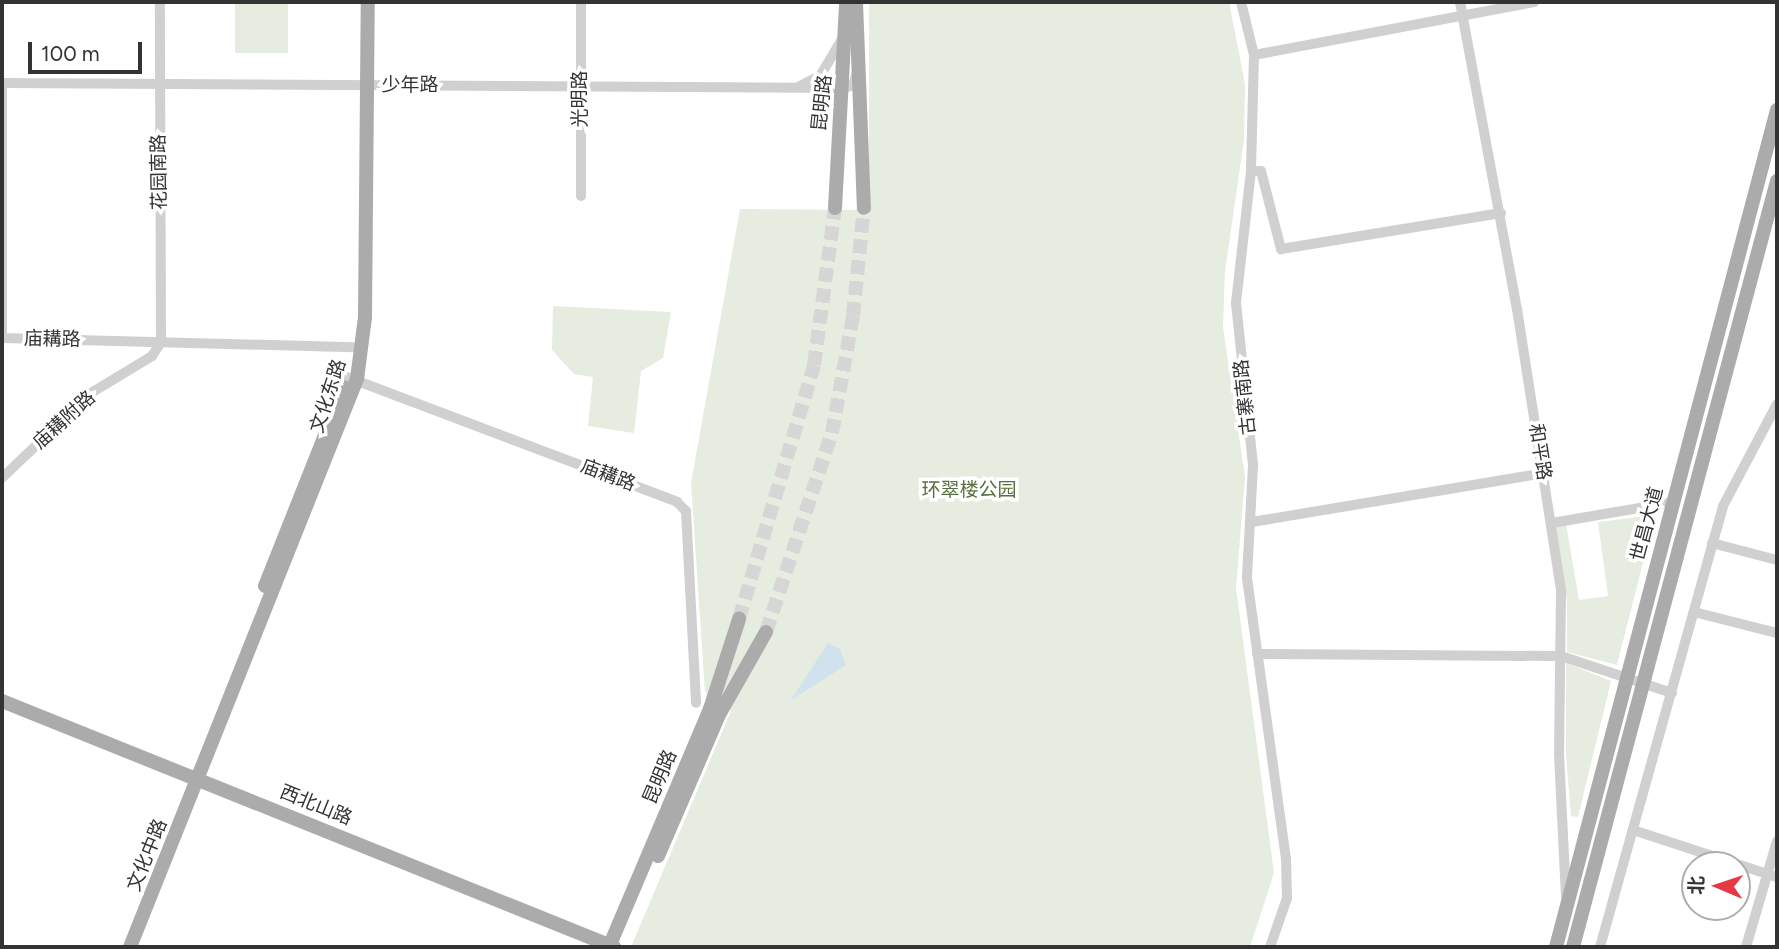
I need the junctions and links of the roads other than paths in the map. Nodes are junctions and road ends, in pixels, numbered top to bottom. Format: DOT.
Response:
graph roads {
  1 [pos="160,2"];
  2 [pos="361,2"];
  3 [pos="368,2"];
  4 [pos="581,2"];
  5 [pos="846,2"];
  6 [pos="856,2"];
  7 [pos="1241,2"];
  8 [pos="1460,2"];
  9 [pos="1534,2"];
  10 [pos="1463,14"];
  11 [pos="846,24"];
  12 [pos="1254,55"];
  13 [pos="857,73"];
  14 [pos="159,82"];
  15 [pos="2,83"];
  16 [pos="363,84"];
  17 [pos="580,86"];
  18 [pos="796,88"];
  19 [pos="818,88"];
  20 [pos="845,88"];
  21 [pos="1777,110"];
  22 [pos="837,137"];
  23 [pos="860,142"];
  24 [pos="1251,171"];
  25 [pos="1777,181"];
  26 [pos="581,196"];
  27 [pos="835,208"];
  28 [pos="864,208"];
  29 [pos="1500,213"];
  30 [pos="2,338"];
  31 [pos="161,342"];
  32 [pos="353,346"];
  33 [pos="352,378"];
  34 [pos="1777,404"];
  35 [pos="1544,473"];
  36 [pos="2,478"];
  37 [pos="1673,502"];
  38 [pos="1252,522"];
  39 [pos="1552,523"];
  40 [pos="1712,543"];
  41 [pos="1777,560"];
  42 [pos="1694,612"];
  43 [pos="739,619"];
  44 [pos="766,632"];
  45 [pos="1777,633"];
  46 [pos="1257,654"];
  47 [pos="1561,656"];
  48 [pos="1626,681"];
  49 [pos="1642,685"];
  50 [pos="1672,693"];
  51 [pos="2,701"];
  52 [pos="696,703"];
  53 [pos="195,776"];
  54 [pos="1633,830"];
  55 [pos="1777,841"];
  56 [pos="1773,876"];
  57 [pos="1567,907"];
  58 [pos="1583,912"];
  59 [pos="122,947"];
  60 [pos="130,947"];
  61 [pos="613,947"];
  62 [pos="1270,947"];
  63 [pos="1556,947"];
  64 [pos="1573,947"];
  65 [pos="1600,947"];
  66 [pos="1746,947"];
  1 -- 14 [label="street, 花园南路"];
  2 -- 16 [label="main road"];
  3 -- 16 [label="main road, 文化东路"];
  4 -- 17 [label="street, 光明路"];
  5 -- 11 [label="main road, 昆明路"];
  6 -- 13 [label="main road, 昆明路"];
  7 -- 12 [label="street, 古寨南路"];
  8 -- 10 [label="street, 和平路"];
  9 -- 10 [label="street"];
  10 -- 12 [label="street"];
  10 -- 29 [label="street, 和平路"];
  11 -- 18 [label="street"];
  11 -- 20 [label="main road, 昆明路"];
  12 -- 24 [label="street, 古寨南路"];
  13 -- 20 [label="street"];
  13 -- 23 [label="main road, 昆明路"];
  14 -- 15 [label="street, 少年路"];
  14 -- 16 [label="street, 少年路"];
  14 -- 31 [label="street, 花园南路"];
  15 -- 30 [label="street"];
  16 -- 17 [label="street, 少年路"];
  16 -- 32 [label="main road"];
  16 -- 33 [label="main road, 文化东路"];
  17 -- 18 [label="street, 少年路"];
  17 -- 26 [label="street, 光明路"];
  18 -- 19 [label="street, 少年路"];
  19 -- 20 [label="street, 少年路"];
  19 -- 22 [label="street"];
  20 -- 22 [label="main road, 昆明路"];
  21 -- 37 [label="main road, 世昌大道"];
  22 -- 23 [label="main road"];
  22 -- 27 [label="main road, 昆明路"];
  23 -- 28 [label="main road, 昆明路"];
  24 -- 29 [label="street"];
  24 -- 38 [label="street, 古寨南路"];
  25 -- 49 [label="main road, 世昌大道"];
  29 -- 35 [label="street, 和平路"];
  30 -- 31 [label="street, 庙耩路"];
  31 -- 32 [label="street, 庙耩路"];
  31 -- 36 [label="street, 庙耩附路"];
  32 -- 33 [label="main road"];
  33 -- 52 [label="street, 庙耩路"];
  33 -- 53 [label="main road"];
  34 -- 40 [label="street"];
  35 -- 38 [label="street"];
  35 -- 39 [label="street, 和平路"];
  37 -- 39 [label="street"];
  37 -- 48 [label="main road, 世昌大道"];
  38 -- 46 [label="street, 古寨南路"];
  39 -- 47 [label="street, 和平路"];
  40 -- 41 [label="street"];
  40 -- 42 [label="street"];
  42 -- 45 [label="street"];
  42 -- 50 [label="street"];
  43 -- 61 [label="main road, 昆明路"];
  44 -- 61 [label="main road, 昆明路"];
  46 -- 47 [label="street"];
  46 -- 62 [label="street, 古寨南路"];
  47 -- 48 [label="street"];
  47 -- 57 [label="street, 和平路"];
  48 -- 49 [label="street"];
  48 -- 57 [label="main road, 世昌大道"];
  49 -- 50 [label="street"];
  49 -- 58 [label="main road, 世昌大道"];
  50 -- 54 [label="street"];
  51 -- 53 [label="main road, 西北山路"];
  53 -- 59 [label="main road"];
  53 -- 60 [label="main road, 文化中路"];
  53 -- 61 [label="main road, 西北山路"];
  54 -- 56 [label="street"];
  54 -- 65 [label="street"];
  55 -- 56 [label="street"];
  56 -- 66 [label="street"];
  57 -- 58 [label="street"];
  57 -- 63 [label="main road, 世昌大道"];
  58 -- 64 [label="main road, 世昌大道"];
}
